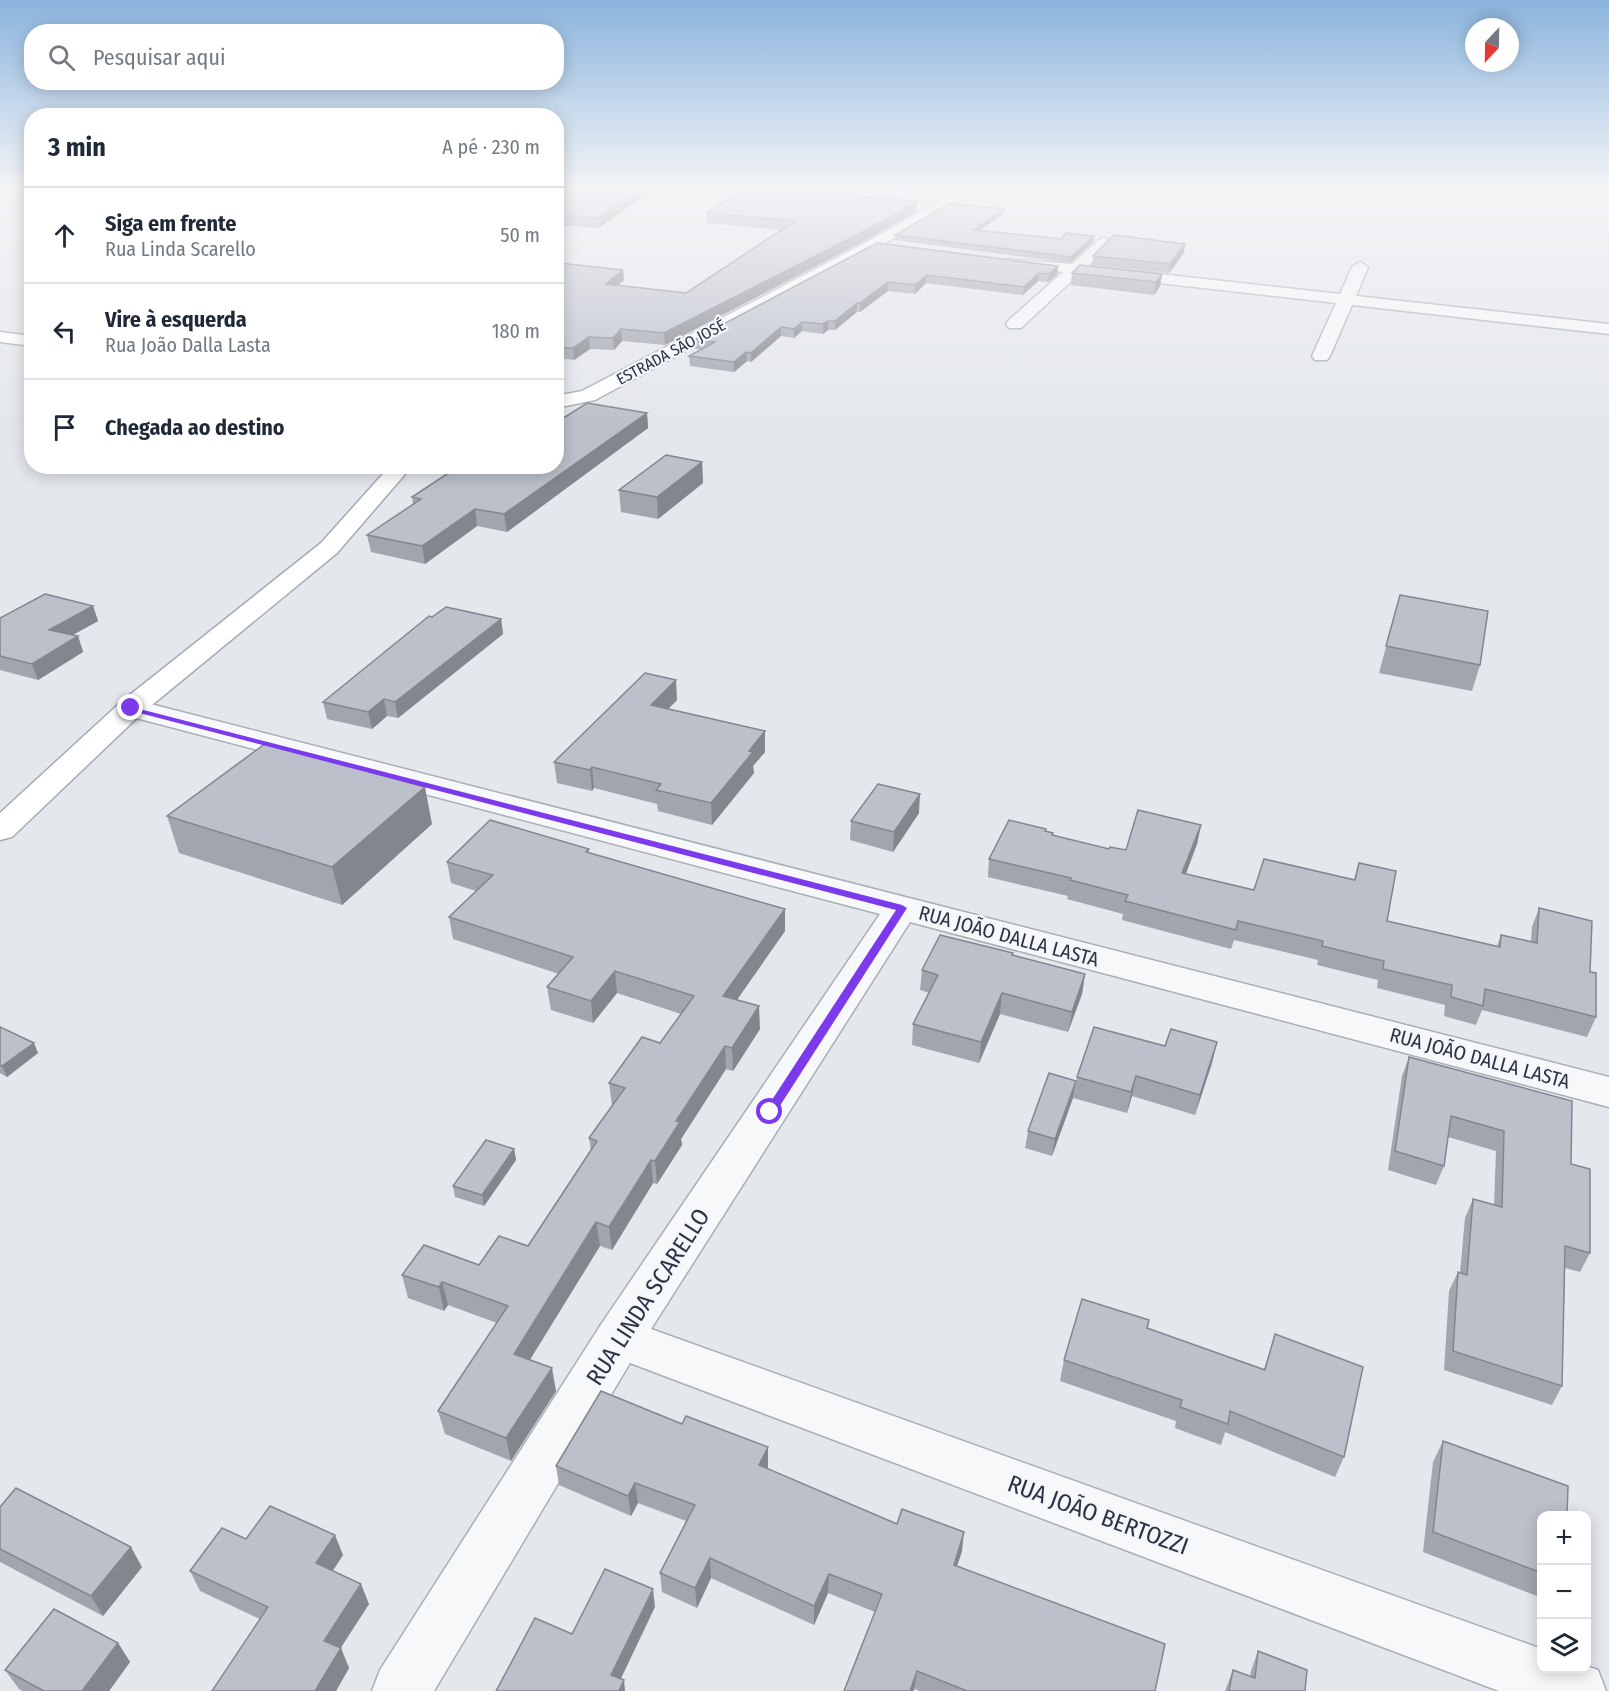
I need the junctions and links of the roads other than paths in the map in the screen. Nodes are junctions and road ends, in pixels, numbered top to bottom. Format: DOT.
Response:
graph roads {
  1 [pos="831,267"];
  2 [pos="1052,267"];
  3 [pos="1078,267"];
  4 [pos="1360,267"];
  5 [pos="1075,270"];
  6 [pos="1346,299"];
  7 [pos="1016,324"];
  8 [pos="1609,330"];
  9 [pos="0,337"];
  10 [pos="24,339"];
  11 [pos="1321,356"];
  12 [pos="564,400"];
  13 [pos="395,474"];
  14 [pos="131,708"];
  15 [pos="0,830"];
  16 [pos="902,908"];
  17 [pos="1609,1092"];
  18 [pos="619,1338"];
  19 [pos="401,1691"];
  20 [pos="1577,1691"];
  1 -- 12 [label="street, ESTRADA SÃO JOSÉ"];
  2 -- 5 [label="street"];
  3 -- 5 [label="street"];
  4 -- 6 [label="street"];
  5 -- 6 [label="street"];
  5 -- 7 [label="street"];
  6 -- 8 [label="street"];
  6 -- 11 [label="street"];
  9 -- 10 [label="street"];
  13 -- 14 [label="street"];
  14 -- 15 [label="street"];
  14 -- 16 [label="street, RUA JOÃO DALLA LASTA"];
  16 -- 17 [label="street, RUA JOÃO DALLA LASTA"];
  16 -- 18 [label="street, RUA LINDA SCARELLO"];
  18 -- 19 [label="street, RUA LINDA SCARELLO"];
  18 -- 20 [label="street, RUA JOÃO BERTOZZI"];
}
